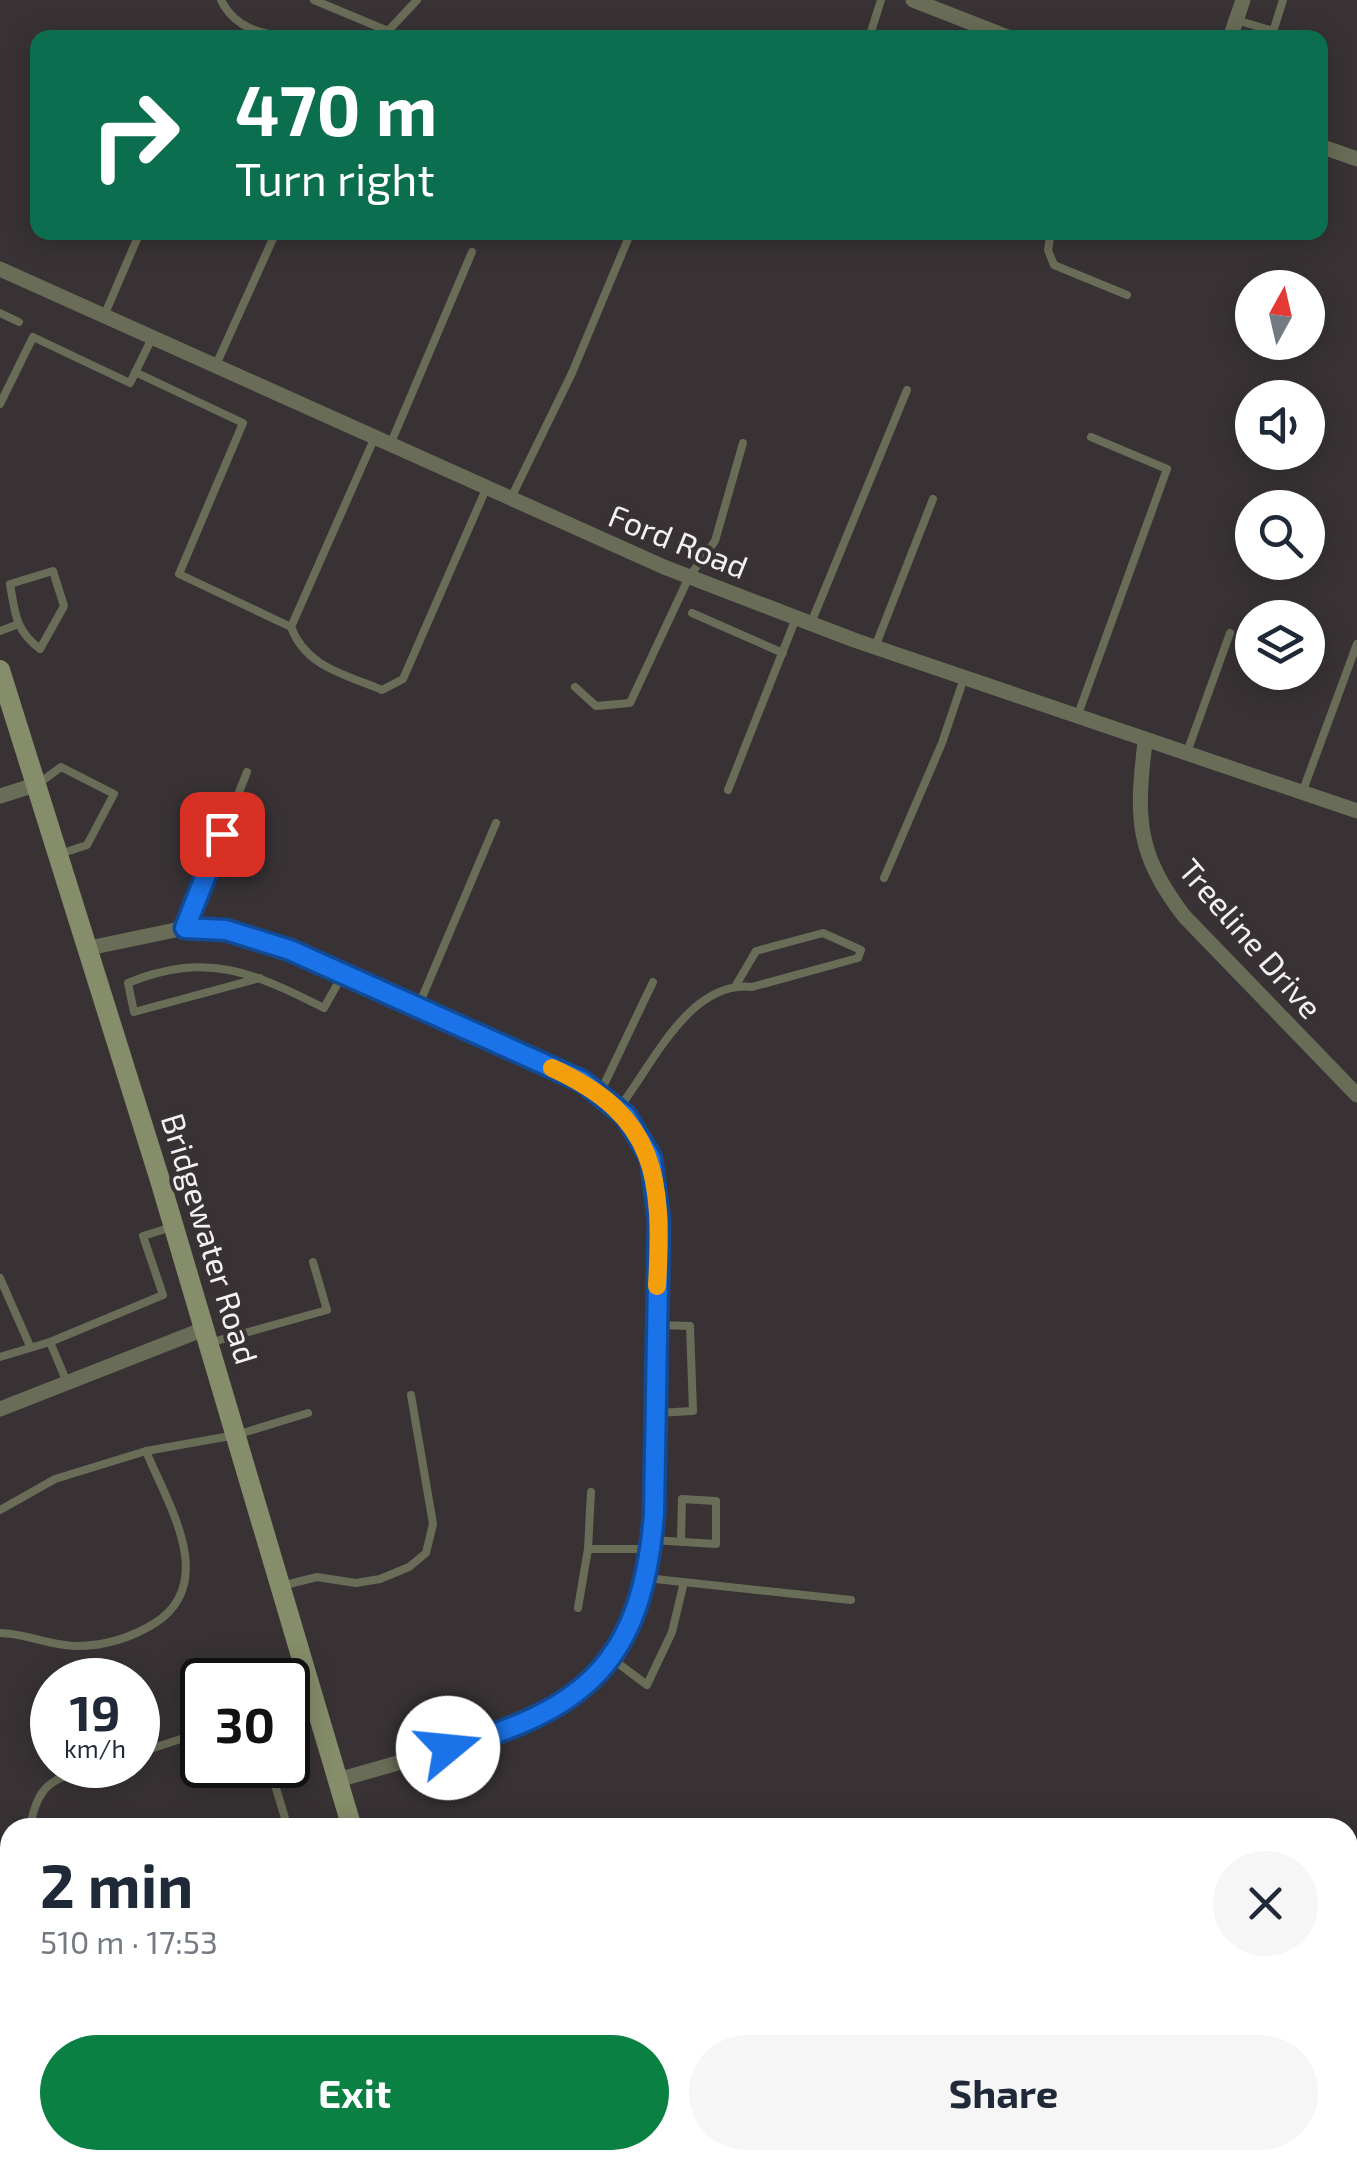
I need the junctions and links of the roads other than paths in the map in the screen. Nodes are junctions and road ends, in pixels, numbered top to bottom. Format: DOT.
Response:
graph roads {
  1 [pos="221,0"];
  2 [pos="314,0"];
  3 [pos="417,0"];
  4 [pos="881,0"];
  5 [pos="913,0"];
  6 [pos="1243,0"];
  7 [pos="1283,0"];
  8 [pos="1236,20"];
  9 [pos="252,30"];
  10 [pos="386,30"];
  11 [pos="389,30"];
  12 [pos="871,30"];
  13 [pos="990,30"];
  14 [pos="1233,30"];
  15 [pos="1262,30"];
  16 [pos="1273,30"];
  17 [pos="1328,149"];
  18 [pos="1357,159"];
  19 [pos="137,240"];
  20 [pos="272,240"];
  21 [pos="628,240"];
  22 [pos="1050,240"];
  23 [pos="472,252"];
  24 [pos="0,269"];
  25 [pos="1128,295"];
  26 [pos="0,313"];
  27 [pos="104,316"];
  28 [pos="20,322"];
  29 [pos="152,338"];
  30 [pos="215,367"];
  31 [pos="136,372"];
  32 [pos="907,390"];
  33 [pos="0,404"];
  34 [pos="1092,437"];
  35 [pos="382,442"];
  36 [pos="743,443"];
  37 [pos="486,489"];
  38 [pos="933,498"];
  39 [pos="510,500"];
  40 [pos="689,577"];
  41 [pos="692,613"];
  42 [pos="804,621"];
  43 [pos="16,625"];
  44 [pos="290,627"];
  45 [pos="0,632"];
  46 [pos="1230,633"];
  47 [pos="1357,644"];
  48 [pos="875,647"];
  49 [pos="783,652"];
  50 [pos="0,670"];
  51 [pos="964,678"];
  52 [pos="574,688"];
  53 [pos="1077,717"];
  54 [pos="1145,742"];
  55 [pos="1186,755"];
  56 [pos="247,772"];
  57 [pos="38,784"];
  58 [pos="728,790"];
  59 [pos="1302,793"];
  60 [pos="0,796"];
  61 [pos="1357,811"];
  62 [pos="496,823"];
  63 [pos="60,854"];
  64 [pos="884,878"];
  65 [pos="185,928"];
  66 [pos="89,948"];
  67 [pos="343,974"];
  68 [pos="260,978"];
  69 [pos="653,982"];
  70 [pos="736,985"];
  71 [pos="418,1007"];
  72 [pos="600,1093"];
  73 [pos="1357,1094"];
  74 [pos="618,1108"];
  75 [pos="172,1227"];
  76 [pos="312,1262"];
  77 [pos="0,1278"];
  78 [pos="656,1325"];
  79 [pos="206,1336"];
  80 [pos="50,1342"];
  81 [pos="30,1346"];
  82 [pos="0,1357"];
  83 [pos="66,1380"];
  84 [pos="411,1395"];
  85 [pos="0,1409"];
  86 [pos="308,1413"];
  87 [pos="653,1413"];
  88 [pos="236,1435"];
  89 [pos="146,1451"];
  90 [pos="591,1492"];
  91 [pos="0,1510"];
  92 [pos="681,1542"];
  93 [pos="652,1545"];
  94 [pos="588,1548"];
  95 [pos="646,1578"];
  96 [pos="684,1582"];
  97 [pos="281,1586"];
  98 [pos="851,1600"];
  99 [pos="578,1608"];
  100 [pos="0,1617"];
  101 [pos="1,1632"];
  102 [pos="611,1658"];
  103 [pos="314,1696"];
  104 [pos="310,1697"];
  105 [pos="338,1780"];
  106 [pos="44,1788"];
  107 [pos="276,1788"];
  108 [pos="32,1818"];
  109 [pos="285,1818"];
  110 [pos="349,1818"];
  1 -- 9 [label="lane"];
  2 -- 10 [label="lane"];
  3 -- 11 [label="lane"];
  4 -- 12 [label="lane"];
  5 -- 13 [label="street"];
  6 -- 8 [label="street"];
  7 -- 16 [label="lane"];
  8 -- 14 [label="street"];
  8 -- 15 [label="lane"];
  17 -- 18 [label="street"];
  19 -- 27 [label="lane"];
  20 -- 30 [label="lane"];
  21 -- 39 [label="lane"];
  22 -- 25 [label="lane"];
  23 -- 35 [label="lane"];
  24 -- 27 [label="street, Ford Road"];
  26 -- 28 [label="lane"];
  27 -- 29 [label="street, Ford Road"];
  29 -- 30 [label="street, Ford Road"];
  29 -- 31 [label="lane"];
  30 -- 35 [label="street, Ford Road"];
  31 -- 33 [label="lane"];
  31 -- 44 [label="lane"];
  32 -- 42 [label="lane"];
  34 -- 53 [label="lane"];
  35 -- 37 [label="street, Ford Road"];
  35 -- 44 [label="lane"];
  36 -- 40 [label="lane"];
  37 -- 39 [label="street, Ford Road"];
  37 -- 44 [label="lane"];
  38 -- 48 [label="lane"];
  39 -- 40 [label="street, Ford Road"];
  40 -- 42 [label="street, Ford Road"];
  40 -- 52 [label="lane"];
  41 -- 49 [label="lane"];
  42 -- 48 [label="street, Ford Road"];
  42 -- 49 [label="lane"];
  43 -- 43 [label="lane"];
  43 -- 45 [label="lane"];
  46 -- 55 [label="lane"];
  47 -- 59 [label="lane"];
  48 -- 51 [label="street, Ford Road"];
  49 -- 58 [label="lane"];
  50 -- 57 [label="main road, Bridgewater Road"];
  51 -- 53 [label="street, Ford Road"];
  51 -- 64 [label="lane"];
  53 -- 54 [label="street, Ford Road"];
  54 -- 55 [label="street, Ford Road"];
  54 -- 73 [label="street, Treeline Drive"];
  55 -- 59 [label="street, Ford Road"];
  56 -- 65 [label="lane"];
  57 -- 60 [label="street"];
  57 -- 63 [label="main road, Bridgewater Road"];
  57 -- 63 [label="lane"];
  59 -- 61 [label="street, Ford Road"];
  62 -- 71 [label="lane"];
  63 -- 66 [label="main road, Bridgewater Road"];
  65 -- 66 [label="street"];
  65 -- 67 [label="street"];
  66 -- 75 [label="main road, Bridgewater Road"];
  67 -- 68 [label="lane"];
  67 -- 71 [label="street"];
  68 -- 68 [label="lane"];
  69 -- 72 [label="lane"];
  70 -- 70 [label="lane"];
  70 -- 74 [label="lane"];
  71 -- 72 [label="street"];
  72 -- 74 [label="street"];
  74 -- 78 [label="street"];
  75 -- 79 [label="main road, Bridgewater Road"];
  75 -- 80 [label="lane"];
  76 -- 79 [label="lane"];
  77 -- 81 [label="lane"];
  78 -- 87 [label="street"];
  78 -- 87 [label="lane"];
  79 -- 83 [label="street"];
  79 -- 88 [label="main road, Bridgewater Road"];
  80 -- 81 [label="lane"];
  80 -- 83 [label="lane"];
  81 -- 82 [label="lane"];
  83 -- 85 [label="street"];
  84 -- 97 [label="lane"];
  86 -- 88 [label="lane"];
  87 -- 93 [label="street"];
  88 -- 89 [label="lane"];
  88 -- 97 [label="main road, Bridgewater Road"];
  89 -- 91 [label="lane"];
  89 -- 101 [label="lane"];
  90 -- 94 [label="lane"];
  92 -- 92 [label="lane"];
  92 -- 93 [label="lane"];
  93 -- 94 [label="lane"];
  93 -- 95 [label="street"];
  94 -- 99 [label="lane"];
  95 -- 96 [label="lane"];
  95 -- 102 [label="street"];
  96 -- 98 [label="lane"];
  96 -- 102 [label="lane"];
  97 -- 103 [label="main road, Bridgewater Road"];
  100 -- 101 [label="lane"];
  102 -- 105 [label="street"];
  103 -- 104 [label="lane"];
  103 -- 105 [label="main road, Bridgewater Road"];
  105 -- 110 [label="main road, Bridgewater Road"];
  106 -- 108 [label="lane"];
  107 -- 109 [label="lane"];
}
